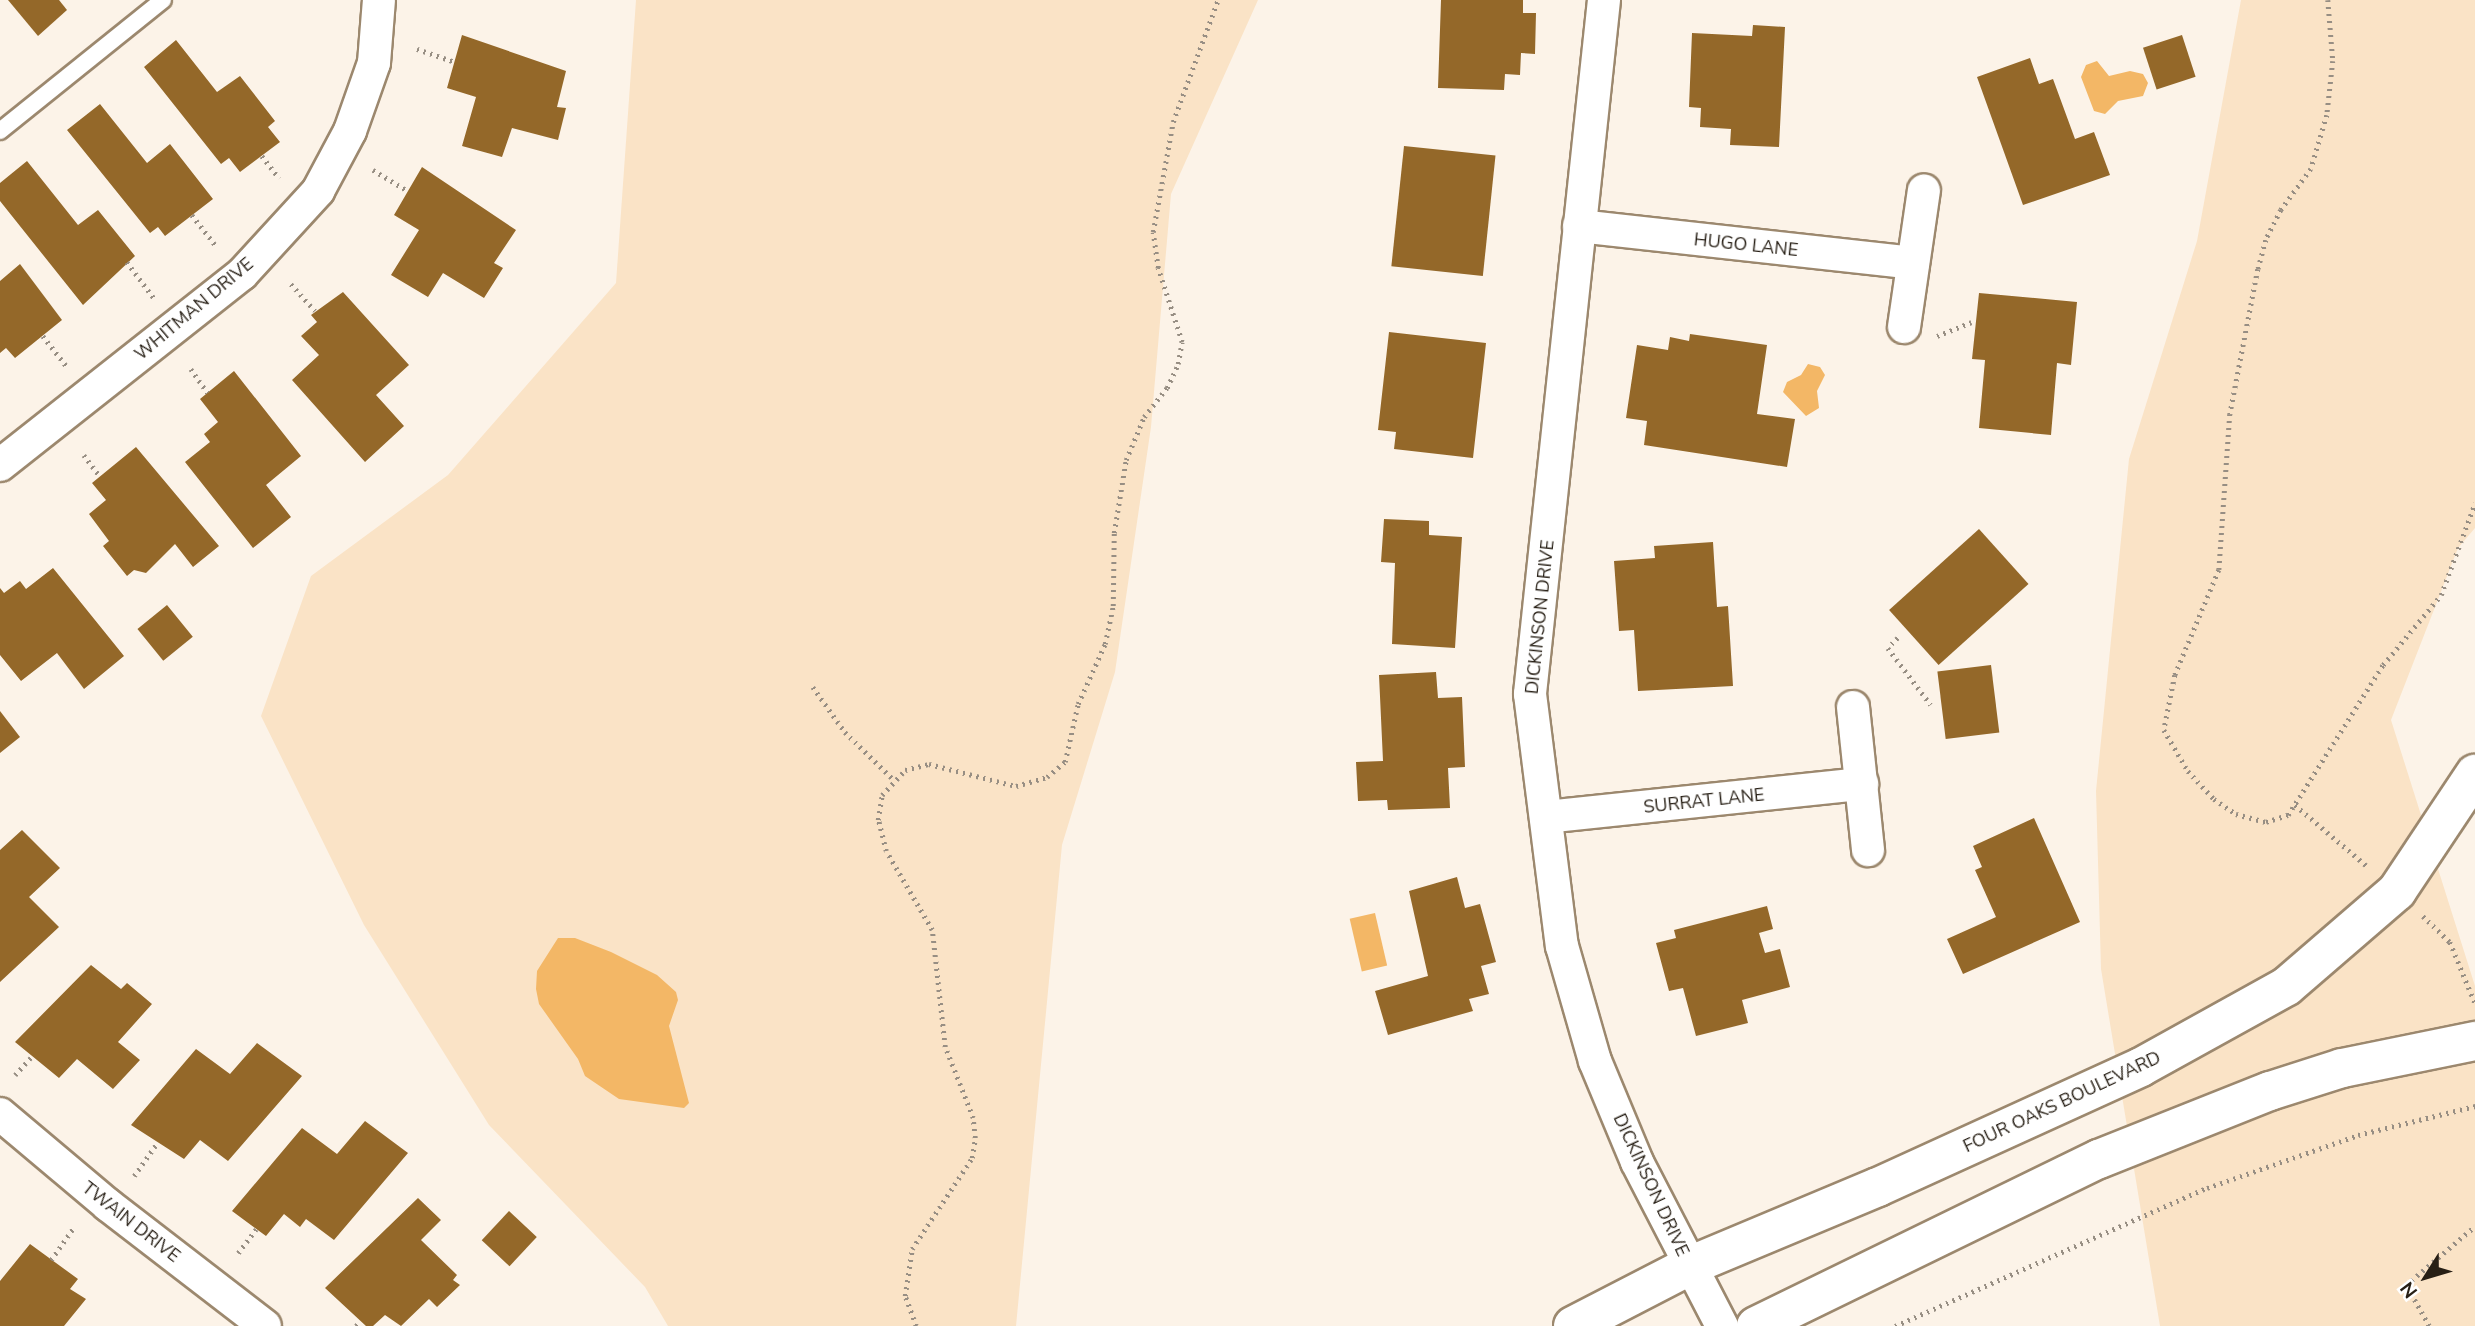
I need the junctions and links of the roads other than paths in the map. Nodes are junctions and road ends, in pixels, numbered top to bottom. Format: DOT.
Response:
graph roads {
  1 [pos="163,0"];
  2 [pos="379,0"];
  3 [pos="1604,0"];
  4 [pos="0,131"];
  5 [pos="1924,190"];
  6 [pos="1579,226"];
  7 [pos="1913,263"];
  8 [pos="1904,327"];
  9 [pos="0,465"];
  10 [pos="1853,707"];
  11 [pos="2475,774"];
  12 [pos="1861,784"];
  13 [pos="1546,817"];
  14 [pos="1868,850"];
  15 [pos="2475,1041"];
  16 [pos="0,1114"];
  17 [pos="1689,1266"];
  18 [pos="265,1326"];
  19 [pos="1573,1326"];
  20 [pos="1722,1326"];
  21 [pos="1756,1326"];
  1 -- 4 [label="lane"];
  2 -- 9 [label="street, WHITMAN DRIVE"];
  3 -- 6 [label="street, DICKINSON DRIVE"];
  5 -- 7 [label="street"];
  6 -- 7 [label="street, HUGO LANE"];
  6 -- 13 [label="street, DICKINSON DRIVE"];
  7 -- 8 [label="street"];
  10 -- 12 [label="street"];
  11 -- 17 [label="street, FOUR OAKS BOULEVARD"];
  12 -- 13 [label="street, SURRAT LANE"];
  12 -- 14 [label="street"];
  13 -- 17 [label="street, DICKINSON DRIVE"];
  15 -- 21 [label="street"];
  16 -- 18 [label="street, TWAIN DRIVE"];
  17 -- 19 [label="street, FOUR OAKS BOULEVARD"];
  17 -- 20 [label="street, DICKINSON DRIVE"];
}
